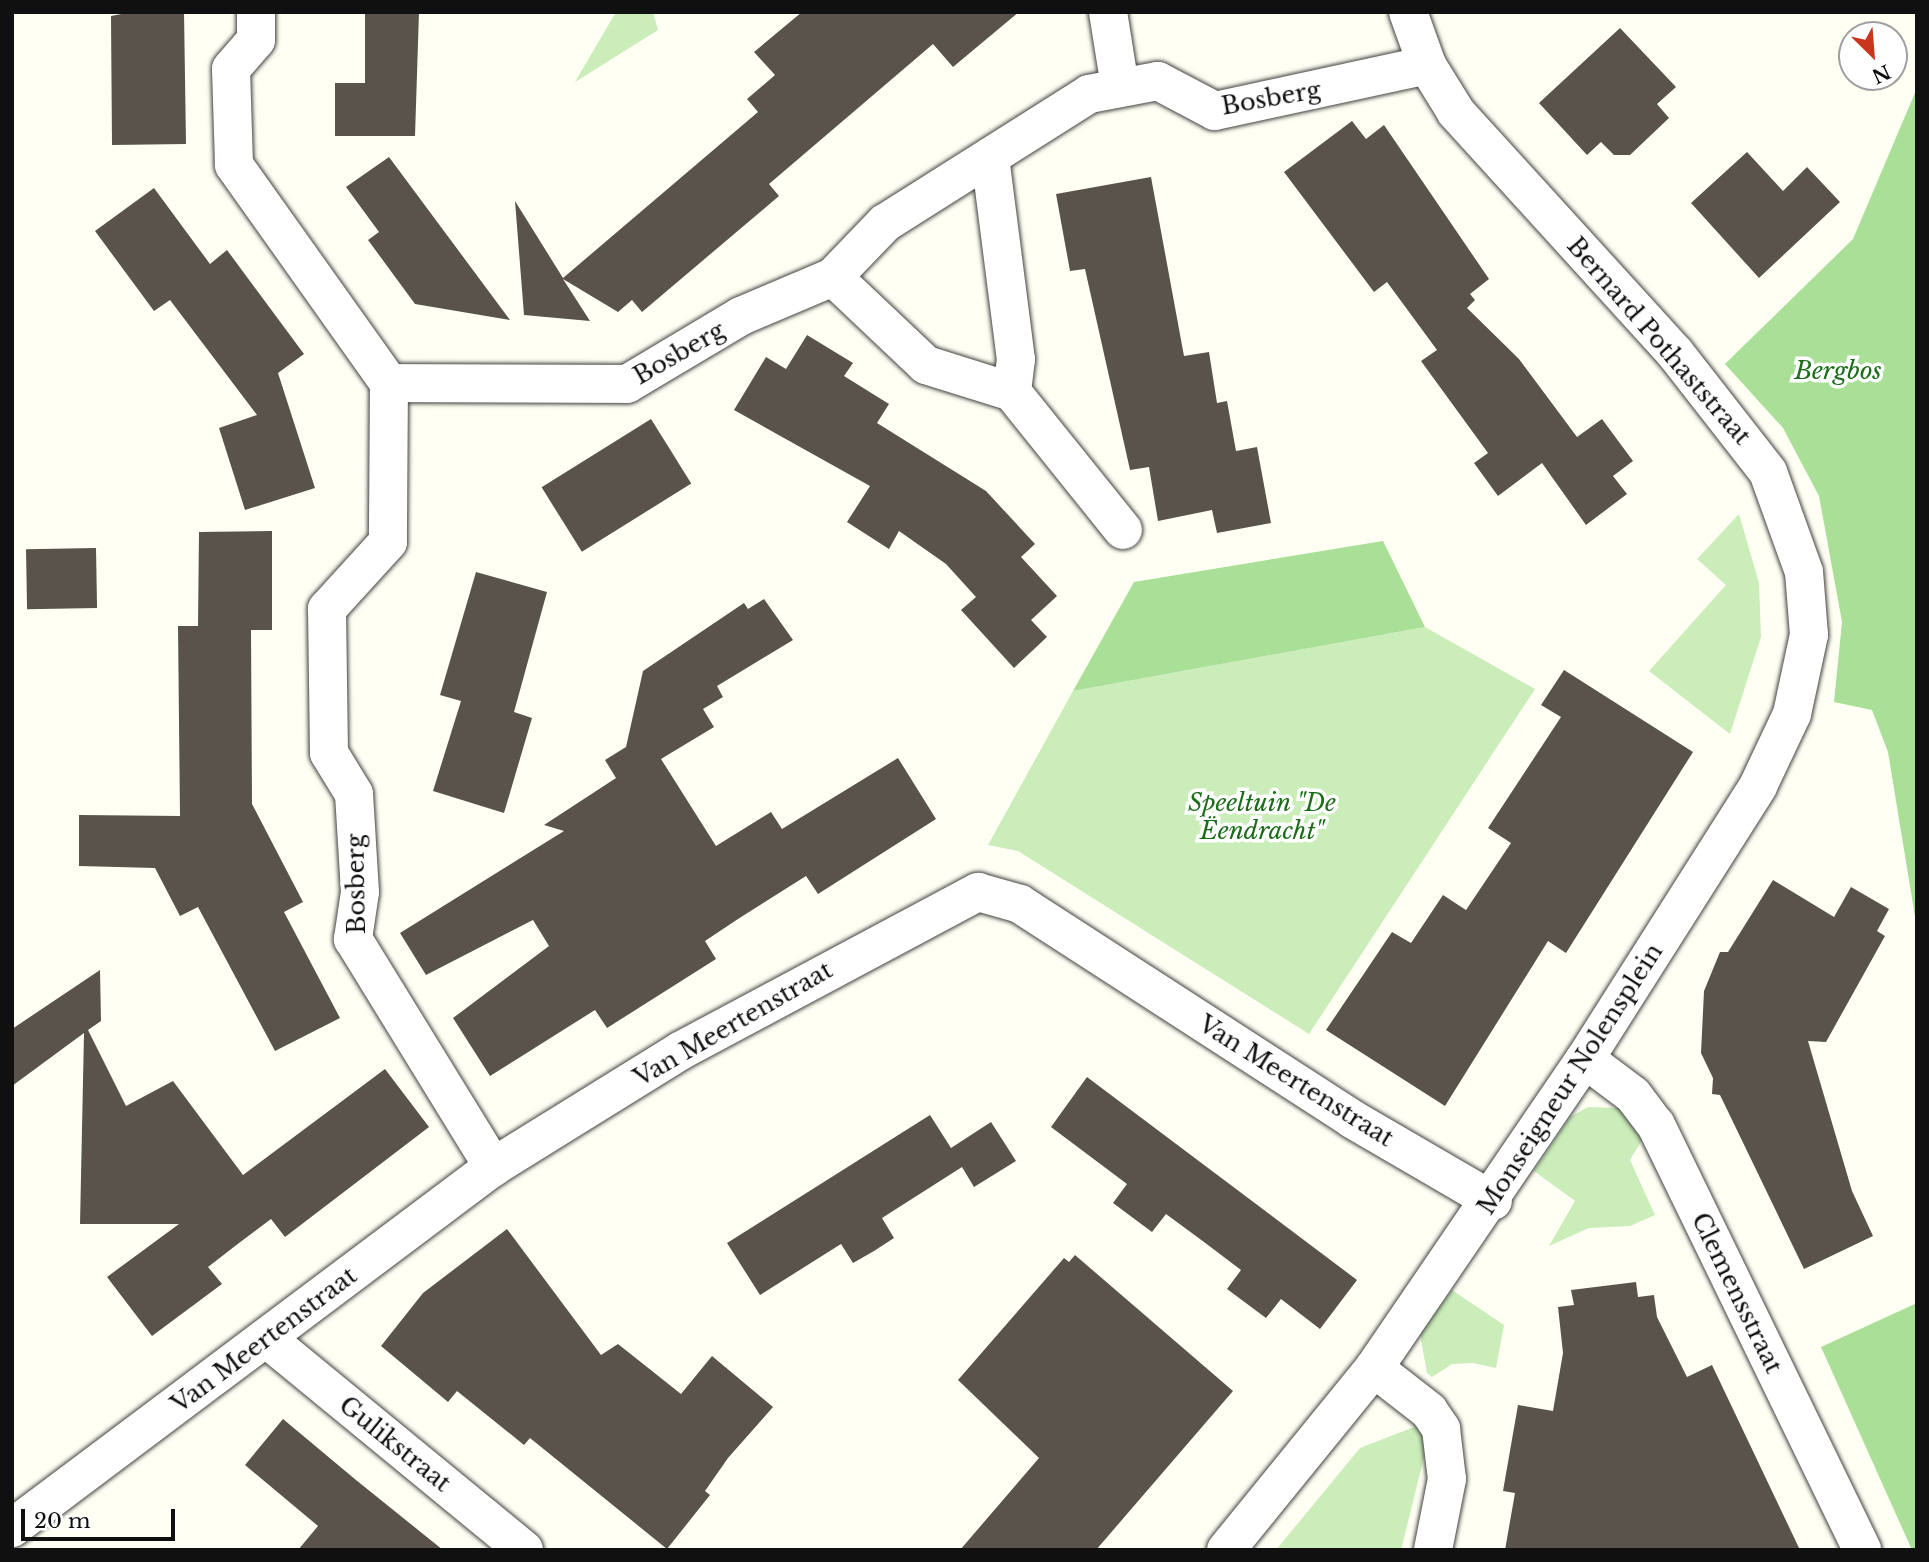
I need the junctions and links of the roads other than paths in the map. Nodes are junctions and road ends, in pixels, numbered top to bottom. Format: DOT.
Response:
graph roads {
  1 [pos="256,12"];
  2 [pos="1108,12"];
  3 [pos="1408,12"];
  4 [pos="1426,65"];
  5 [pos="1120,87"];
  6 [pos="990,157"];
  7 [pos="833,277"];
  8 [pos="389,383"];
  9 [pos="1012,392"];
  10 [pos="1124,530"];
  11 [pos="1758,786"];
  12 [pos="1585,1059"];
  13 [pos="493,1167"];
  14 [pos="1493,1201"];
  15 [pos="265,1338"];
  16 [pos="1374,1368"];
  17 [pos="12,1528"];
  18 [pos="524,1550"];
  19 [pos="1226,1550"];
  20 [pos="1433,1550"];
  21 [pos="1862,1550"];
  1 -- 8 [label="street"];
  2 -- 5 [label="street"];
  3 -- 4 [label="street, Bernard Pothaststraat"];
  4 -- 5 [label="street, Bosberg"];
  4 -- 11 [label="street, Bernard Pothaststraat"];
  5 -- 6 [label="street, Bosberg"];
  6 -- 7 [label="street, Bosberg"];
  6 -- 9 [label="street"];
  7 -- 8 [label="street, Bosberg"];
  7 -- 9 [label="street"];
  8 -- 13 [label="street, Bosberg"];
  9 -- 10 [label="street"];
  11 -- 12 [label="street, Monseigneur Nolensplein"];
  12 -- 14 [label="street, Monseigneur Nolensplein"];
  12 -- 21 [label="street, Clemensstraat"];
  13 -- 14 [label="street, Van Meertenstraat"];
  13 -- 15 [label="street, Van Meertenstraat"];
  14 -- 16 [label="street, Monseigneur Nolensplein"];
  15 -- 17 [label="street, Van Meertenstraat"];
  15 -- 18 [label="street, Gulikstraat"];
  16 -- 19 [label="street, Monseigneur Nolensplein"];
  16 -- 20 [label="street"];
}
